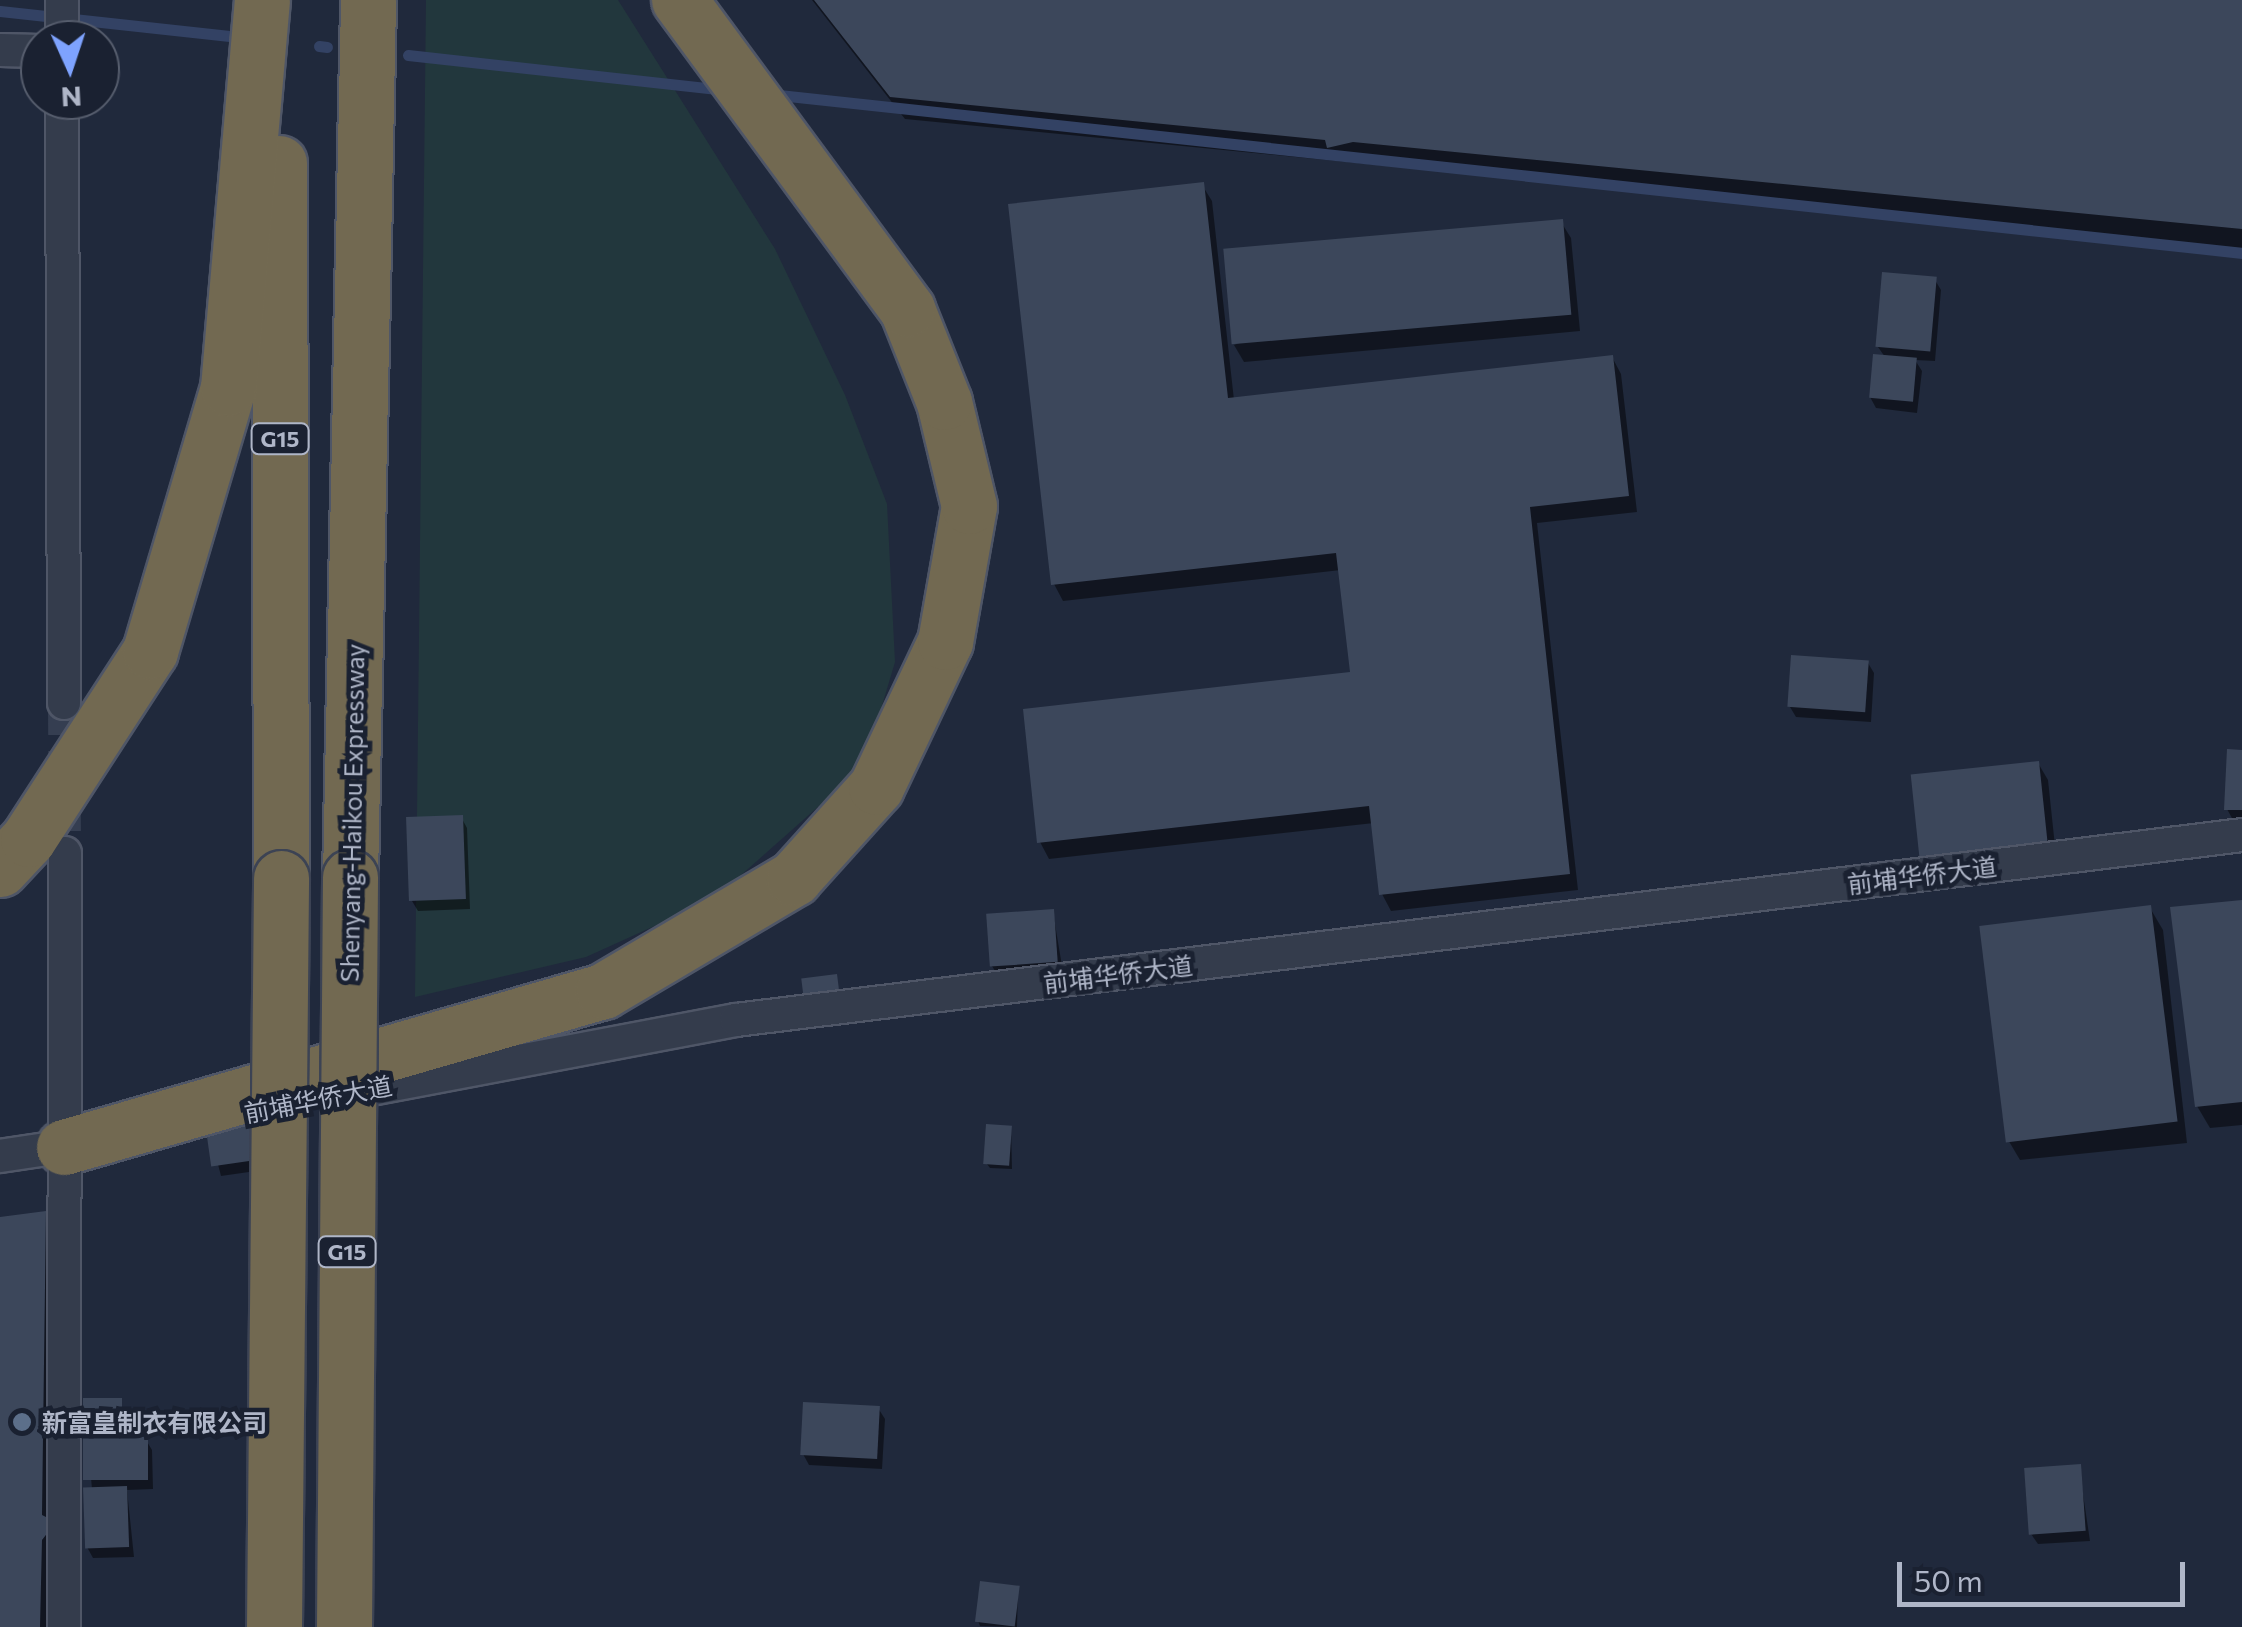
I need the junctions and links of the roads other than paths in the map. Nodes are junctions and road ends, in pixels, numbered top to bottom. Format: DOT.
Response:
graph roads {
  1 [pos="262,0"];
  2 [pos="279,0"];
  3 [pos="368,0"];
  4 [pos="679,0"];
  5 [pos="62,120"];
  6 [pos="64,704"];
  7 [pos="2242,836"];
  8 [pos="65,854"];
  9 [pos="0,869"];
  10 [pos="64,1146"];
  11 [pos="0,1156"];
  12 [pos="64,1627"];
  13 [pos="274,1627"];
  14 [pos="344,1627"];
  1 -- 9 [label="highway"];
  2 -- 13 [label="highway, G15, bridge"];
  3 -- 14 [label="highway, Shenyang-Haikou Expressway / G15, bridge"];
  4 -- 10 [label="highway"];
  5 -- 6 [label="street"];
  7 -- 10 [label="street, 前埔华侨大道"];
  8 -- 10 [label="street"];
  10 -- 11 [label="street, 前埔华侨大道"];
  10 -- 12 [label="street"];
}
